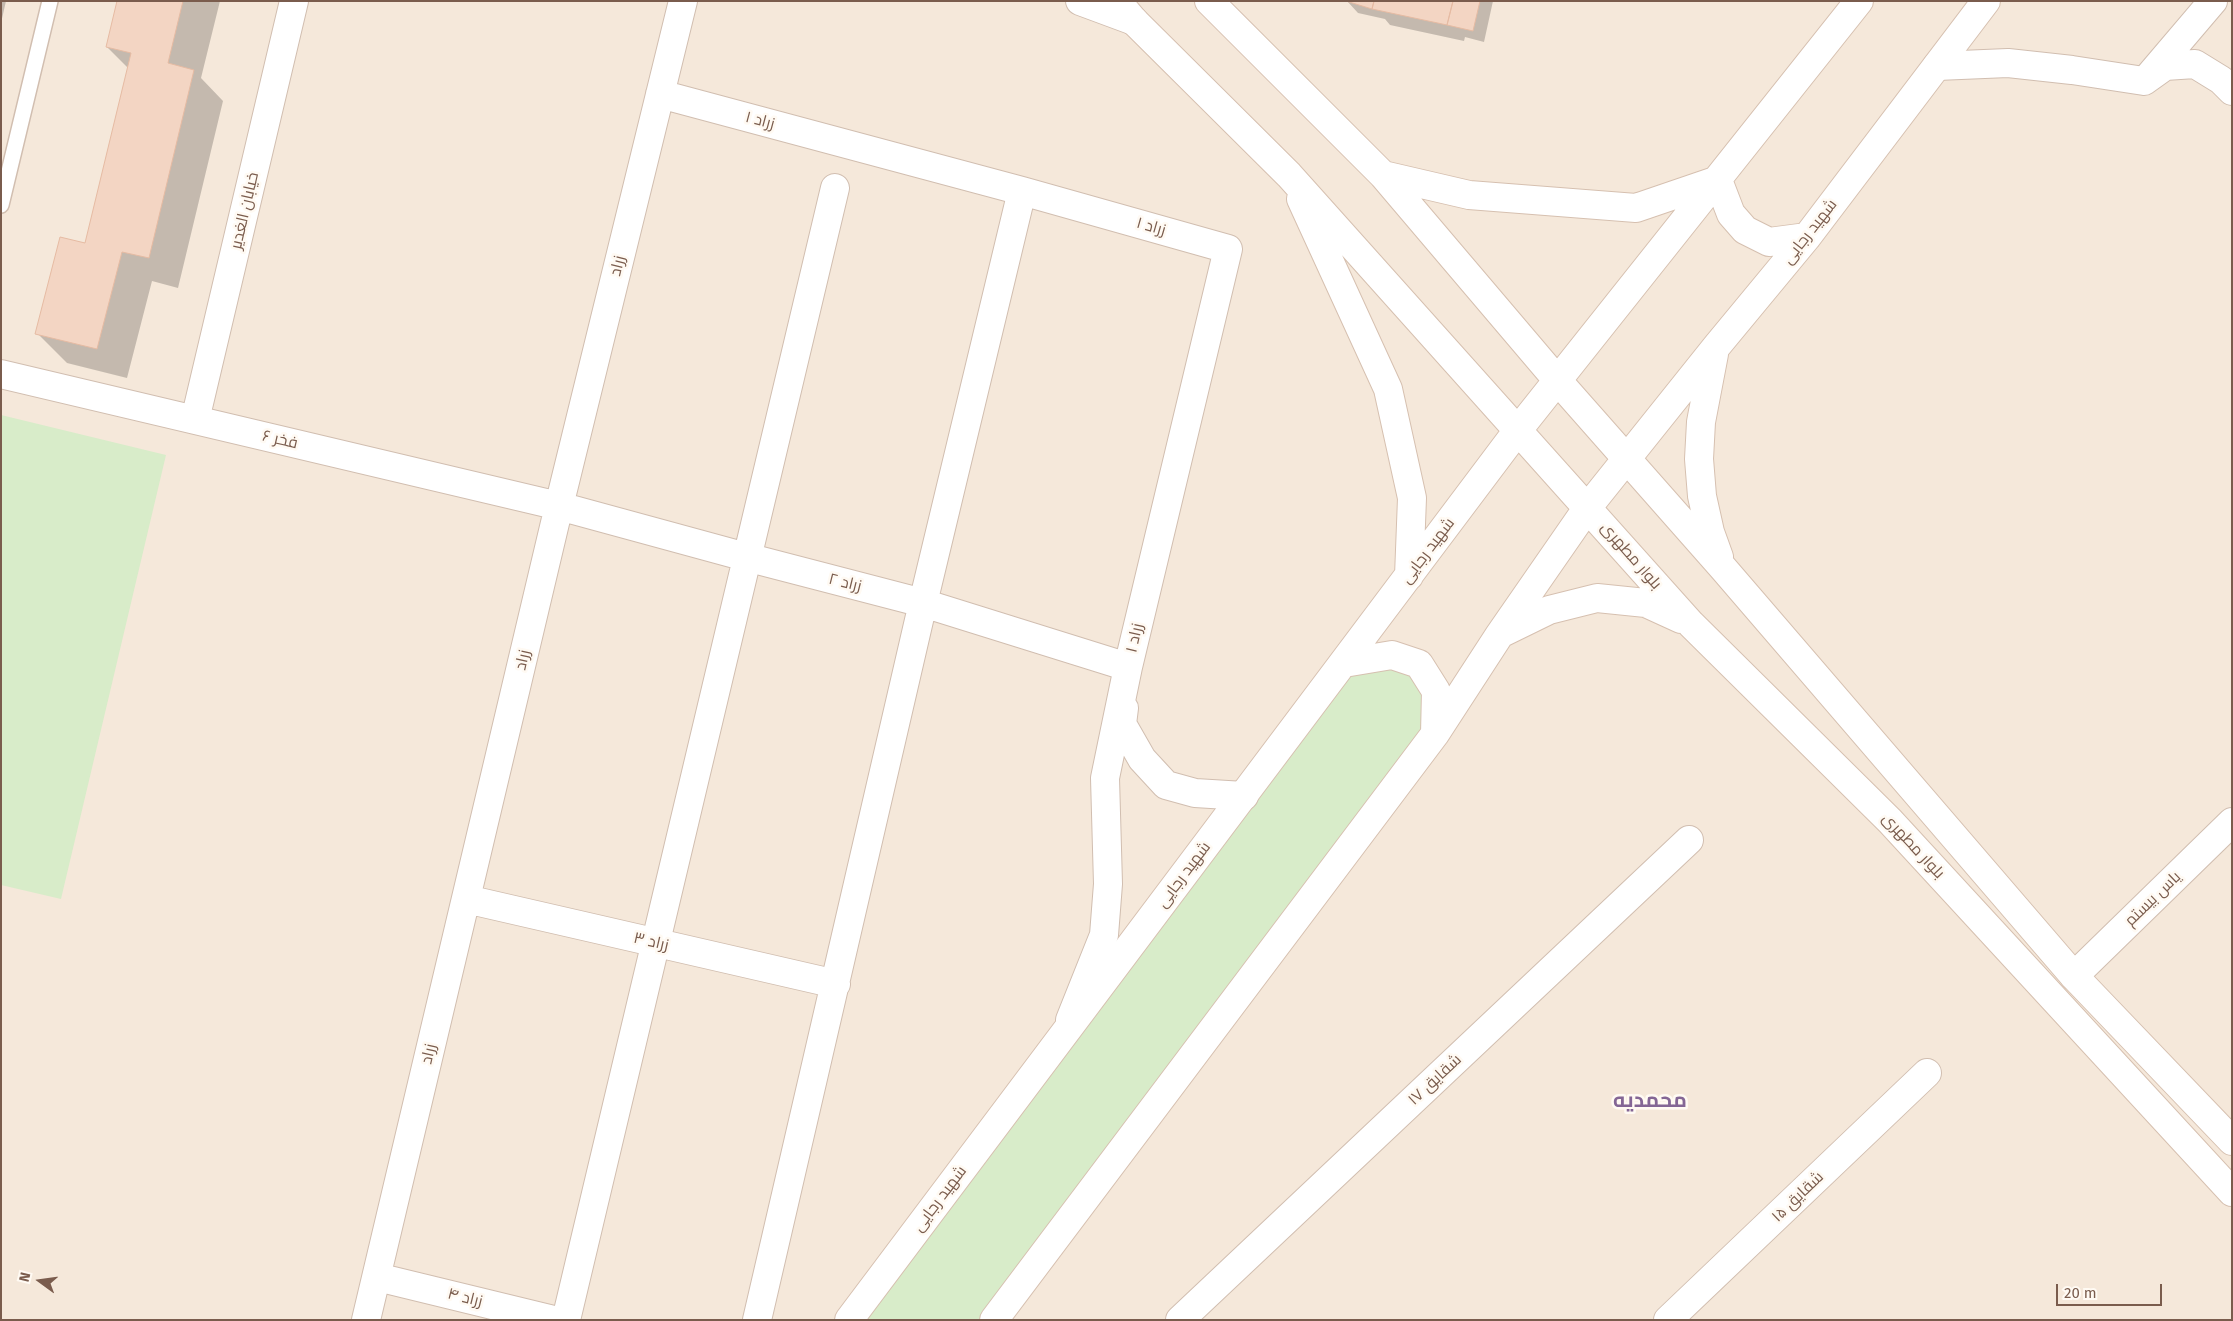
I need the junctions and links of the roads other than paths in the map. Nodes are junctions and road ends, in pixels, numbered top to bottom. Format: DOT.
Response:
graph roads {
  1 [pos="50,1"];
  2 [pos="294,1"];
  3 [pos="683,1"];
  4 [pos="1080,1"];
  5 [pos="1100,1"];
  6 [pos="1209,1"];
  7 [pos="1859,1"];
  8 [pos="1986,1"];
  9 [pos="2214,1"];
  10 [pos="1125,11"];
  11 [pos="1937,66"];
  12 [pos="2144,81"];
  13 [pos="2232,91"];
  14 [pos="660,94"];
  15 [pos="1290,175"];
  16 [pos="1383,175"];
  17 [pos="1718,180"];
  18 [pos="835,188"];
  19 [pos="1022,190"];
  20 [pos="1,205"];
  21 [pos="1807,237"];
  22 [pos="1716,347"];
  23 [pos="1,374"];
  24 [pos="1558,381"];
  25 [pos="195,420"];
  26 [pos="1518,430"];
  27 [pos="1628,458"];
  28 [pos="559,506"];
  29 [pos="1588,507"];
  30 [pos="746,557"];
  31 [pos="1723,568"];
  32 [pos="1409,576"];
  33 [pos="923,603"];
  34 [pos="1691,624"];
  35 [pos="1500,634"];
  36 [pos="1344,663"];
  37 [pos="1128,666"];
  38 [pos="1435,734"];
  39 [pos="1244,796"];
  40 [pos="2232,822"];
  41 [pos="1689,840"];
  42 [pos="466,899"];
  43 [pos="656,943"];
  44 [pos="2074,976"];
  45 [pos="836,984"];
  46 [pos="1064,1035"];
  47 [pos="1927,1073"];
  48 [pos="2232,1141"];
  49 [pos="2232,1192"];
  50 [pos="377,1277"];
  51 [pos="366,1320"];
  52 [pos="554,1320"];
  53 [pos="566,1320"];
  54 [pos="756,1320"];
  55 [pos="849,1320"];
  56 [pos="994,1320"];
  57 [pos="1180,1320"];
  58 [pos="1668,1320"];
  1 -- 20 [label="lane"];
  2 -- 25 [label="street, خیابان الغدیر"];
  3 -- 14 [label="street, زراد"];
  4 -- 10 [label="street"];
  5 -- 10 [label="street"];
  6 -- 16 [label="street"];
  7 -- 17 [label="street"];
  8 -- 11 [label="street, شهید رجایی"];
  9 -- 12 [label="street"];
  10 -- 15 [label="street, بلوار مطهری"];
  11 -- 12 [label="street"];
  11 -- 21 [label="street, شهید رجایی"];
  12 -- 13 [label="street"];
  14 -- 19 [label="street, زراد ۱"];
  14 -- 28 [label="street, زراد"];
  15 -- 26 [label="street, بلوار مطهری"];
  15 -- 32 [label="street"];
  16 -- 17 [label="street"];
  16 -- 24 [label="street"];
  17 -- 21 [label="street"];
  17 -- 24 [label="street"];
  18 -- 30 [label="street"];
  19 -- 33 [label="street"];
  19 -- 37 [label="street, زراد ۱"];
  21 -- 22 [label="street, شهید رجایی"];
  22 -- 27 [label="street, شهید رجایی"];
  22 -- 31 [label="street"];
  23 -- 25 [label="street, فخر ۶"];
  24 -- 26 [label="street, شهید رجایی"];
  24 -- 27 [label="street"];
  25 -- 28 [label="street, فخر ۶"];
  26 -- 29 [label="street, بلوار مطهری"];
  26 -- 32 [label="street, شهید رجایی"];
  27 -- 29 [label="street, شهید رجایی"];
  27 -- 31 [label="street"];
  28 -- 30 [label="street, زراد ۲"];
  28 -- 42 [label="street, زراد"];
  29 -- 34 [label="street, بلوار مطهری"];
  29 -- 35 [label="street"];
  30 -- 33 [label="street, زراد ۲"];
  30 -- 43 [label="street"];
  31 -- 44 [label="street"];
  32 -- 36 [label="street, شهید رجایی"];
  33 -- 37 [label="street, زراد ۲"];
  33 -- 45 [label="street"];
  34 -- 35 [label="street"];
  34 -- 49 [label="street, بلوار مطهری"];
  35 -- 38 [label="street"];
  36 -- 38 [label="street"];
  36 -- 39 [label="street, شهید رجایی"];
  37 -- 39 [label="street"];
  37 -- 46 [label="street"];
  38 -- 56 [label="street"];
  39 -- 46 [label="street, شهید رجایی"];
  40 -- 44 [label="street, یاس بیستم"];
  41 -- 57 [label="street, شقایق ۱۷"];
  42 -- 43 [label="street, زراد ۳"];
  42 -- 50 [label="street, زراد"];
  43 -- 45 [label="street, زراد ۳"];
  43 -- 53 [label="street"];
  44 -- 48 [label="street"];
  45 -- 54 [label="street"];
  46 -- 55 [label="street, شهید رجایی"];
  47 -- 58 [label="street, شقایق ۱۵"];
  50 -- 51 [label="street, زراد"];
  50 -- 52 [label="street, زراد ۴"];
}
